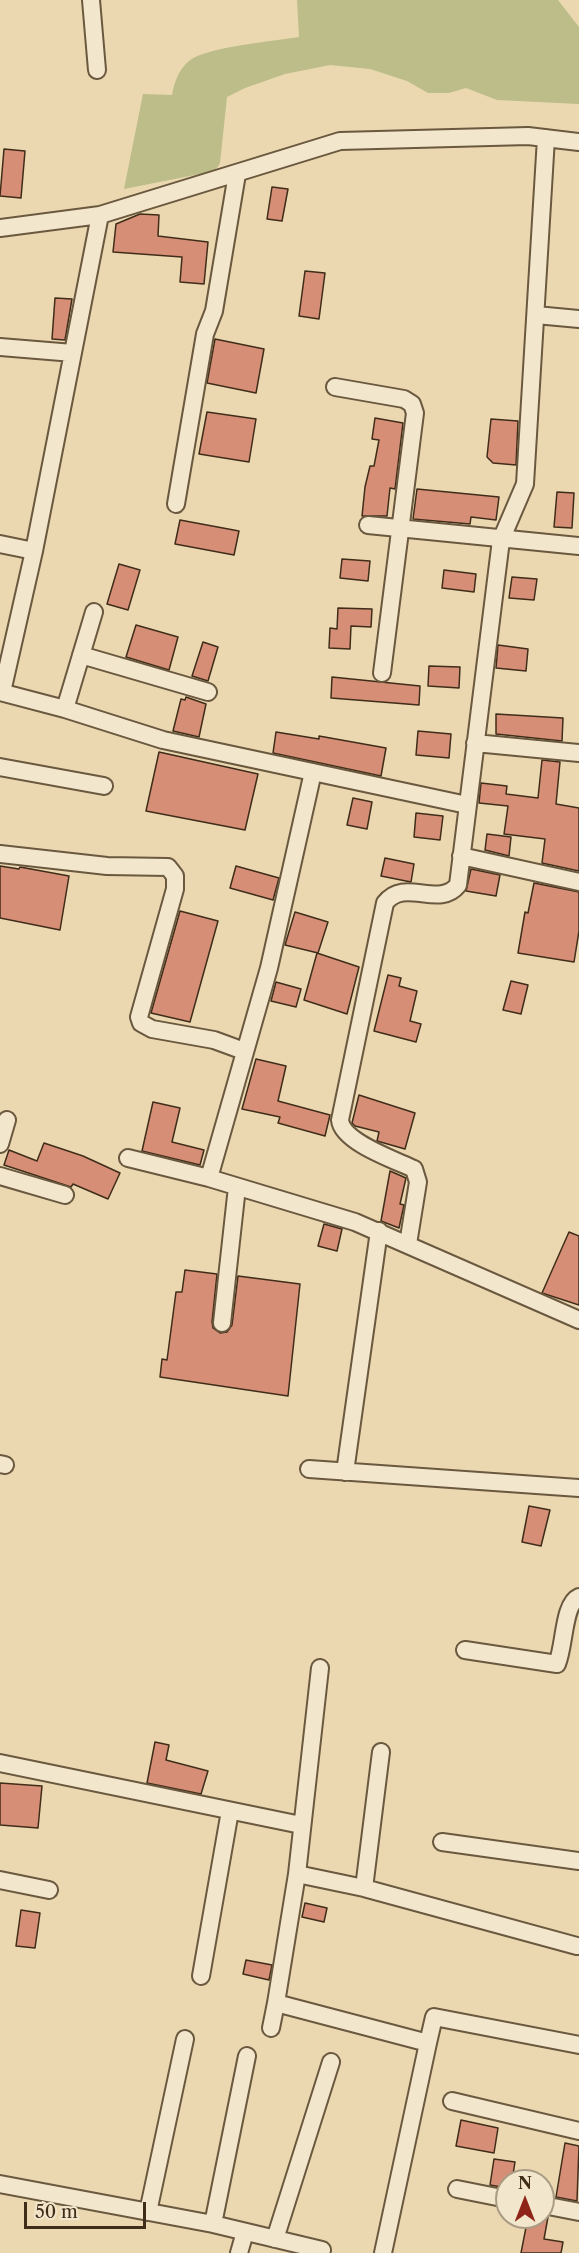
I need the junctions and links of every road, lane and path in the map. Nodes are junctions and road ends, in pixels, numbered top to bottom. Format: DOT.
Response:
graph roads {
  1 [pos="91,0"];
  2 [pos="97,70"];
  3 [pos="546,138"];
  4 [pos="579,141"];
  5 [pos="237,174"];
  6 [pos="100,214"];
  7 [pos="0,228"];
  8 [pos="536,315"];
  9 [pos="579,319"];
  10 [pos="0,347"];
  11 [pos="73,353"];
  12 [pos="335,387"];
  13 [pos="176,504"];
  14 [pos="368,525"];
  15 [pos="398,528"];
  16 [pos="501,540"];
  17 [pos="0,544"];
  18 [pos="579,546"];
  19 [pos="34,551"];
  20 [pos="94,612"];
  21 [pos="81,655"];
  22 [pos="382,673"];
  23 [pos="1,692"];
  24 [pos="208,692"];
  25 [pos="65,709"];
  26 [pos="475,743"];
  27 [pos="579,753"];
  28 [pos="0,767"];
  29 [pos="313,772"];
  30 [pos="104,786"];
  31 [pos="467,805"];
  32 [pos="0,854"];
  33 [pos="461,856"];
  34 [pos="579,882"];
  35 [pos="244,1051"];
  36 [pos="7,1120"];
  37 [pos="0,1144"];
  38 [pos="128,1158"];
  39 [pos="0,1176"];
  40 [pos="209,1178"];
  41 [pos="237,1187"];
  42 [pos="64,1195"];
  43 [pos="379,1231"];
  44 [pos="408,1244"];
  45 [pos="579,1320"];
  46 [pos="222,1323"];
  47 [pos="309,1470"];
  48 [pos="345,1472"];
  49 [pos="579,1488"];
  50 [pos="579,1597"];
  51 [pos="465,1650"];
  52 [pos="320,1668"];
  53 [pos="381,1752"];
  54 [pos="0,1763"];
  55 [pos="230,1810"];
  56 [pos="301,1825"];
  57 [pos="442,1842"];
  58 [pos="579,1861"];
  59 [pos="297,1874"];
  60 [pos="0,1880"];
  61 [pos="364,1888"];
  62 [pos="49,1890"];
  63 [pos="577,1946"];
  64 [pos="201,1976"];
  65 [pos="276,2003"];
  66 [pos="271,2028"];
  67 [pos="185,2039"];
  68 [pos="428,2043"];
  69 [pos="579,2045"];
  70 [pos="247,2056"];
  71 [pos="330,2062"];
  72 [pos="452,2101"];
  73 [pos="579,2132"];
  74 [pos="0,2184"];
  75 [pos="458,2190"];
  76 [pos="495,2197"];
  77 [pos="555,2207"];
  78 [pos="148,2212"];
  79 [pos="579,2212"];
  80 [pos="213,2224"];
  81 [pos="245,2232"];
  82 [pos="275,2239"];
  83 [pos="322,2250"];
  84 [pos="239,2253"];
  85 [pos="383,2253"];
  1 -- 2 [label="street"];
  3 -- 4 [label="street"];
  3 -- 5 [label="street"];
  3 -- 8 [label="street"];
  5 -- 6 [label="street"];
  5 -- 13 [label="street"];
  6 -- 7 [label="street"];
  6 -- 11 [label="street"];
  8 -- 9 [label="street"];
  8 -- 16 [label="street"];
  10 -- 11 [label="street"];
  11 -- 19 [label="street"];
  12 -- 15 [label="street"];
  14 -- 15 [label="street"];
  15 -- 16 [label="street"];
  15 -- 22 [label="street"];
  16 -- 18 [label="street"];
  16 -- 26 [label="street"];
  17 -- 19 [label="street"];
  19 -- 23 [label="street"];
  20 -- 21 [label="street"];
  21 -- 24 [label="street"];
  21 -- 25 [label="street"];
  23 -- 25 [label="street"];
  25 -- 29 [label="street"];
  26 -- 27 [label="street"];
  26 -- 31 [label="street"];
  28 -- 30 [label="street"];
  29 -- 31 [label="street"];
  29 -- 35 [label="street"];
  31 -- 33 [label="street"];
  32 -- 35 [label="street"];
  33 -- 34 [label="street"];
  33 -- 44 [label="street"];
  35 -- 40 [label="street"];
  36 -- 37 [label="street"];
  38 -- 40 [label="street"];
  39 -- 42 [label="street"];
  40 -- 41 [label="street"];
  41 -- 43 [label="street"];
  41 -- 46 [label="street"];
  43 -- 44 [label="street"];
  43 -- 48 [label="street"];
  44 -- 45 [label="street"];
  47 -- 48 [label="street"];
  48 -- 49 [label="street"];
  50 -- 51 [label="street"];
  52 -- 56 [label="street"];
  53 -- 61 [label="street"];
  54 -- 55 [label="street"];
  55 -- 56 [label="street"];
  55 -- 64 [label="street"];
  56 -- 59 [label="street"];
  57 -- 58 [label="street"];
  59 -- 61 [label="street"];
  59 -- 65 [label="street"];
  60 -- 62 [label="street"];
  61 -- 63 [label="street"];
  65 -- 66 [label="street"];
  65 -- 68 [label="street"];
  67 -- 78 [label="street"];
  68 -- 69 [label="street"];
  68 -- 85 [label="street"];
  70 -- 80 [label="street"];
  71 -- 82 [label="street"];
  72 -- 73 [label="street"];
  74 -- 78 [label="street"];
  75 -- 76 [label="street"];
  77 -- 79 [label="street"];
  78 -- 80 [label="street"];
  80 -- 81 [label="street"];
  81 -- 82 [label="street"];
  81 -- 84 [label="street"];
  82 -- 83 [label="street"];
}
